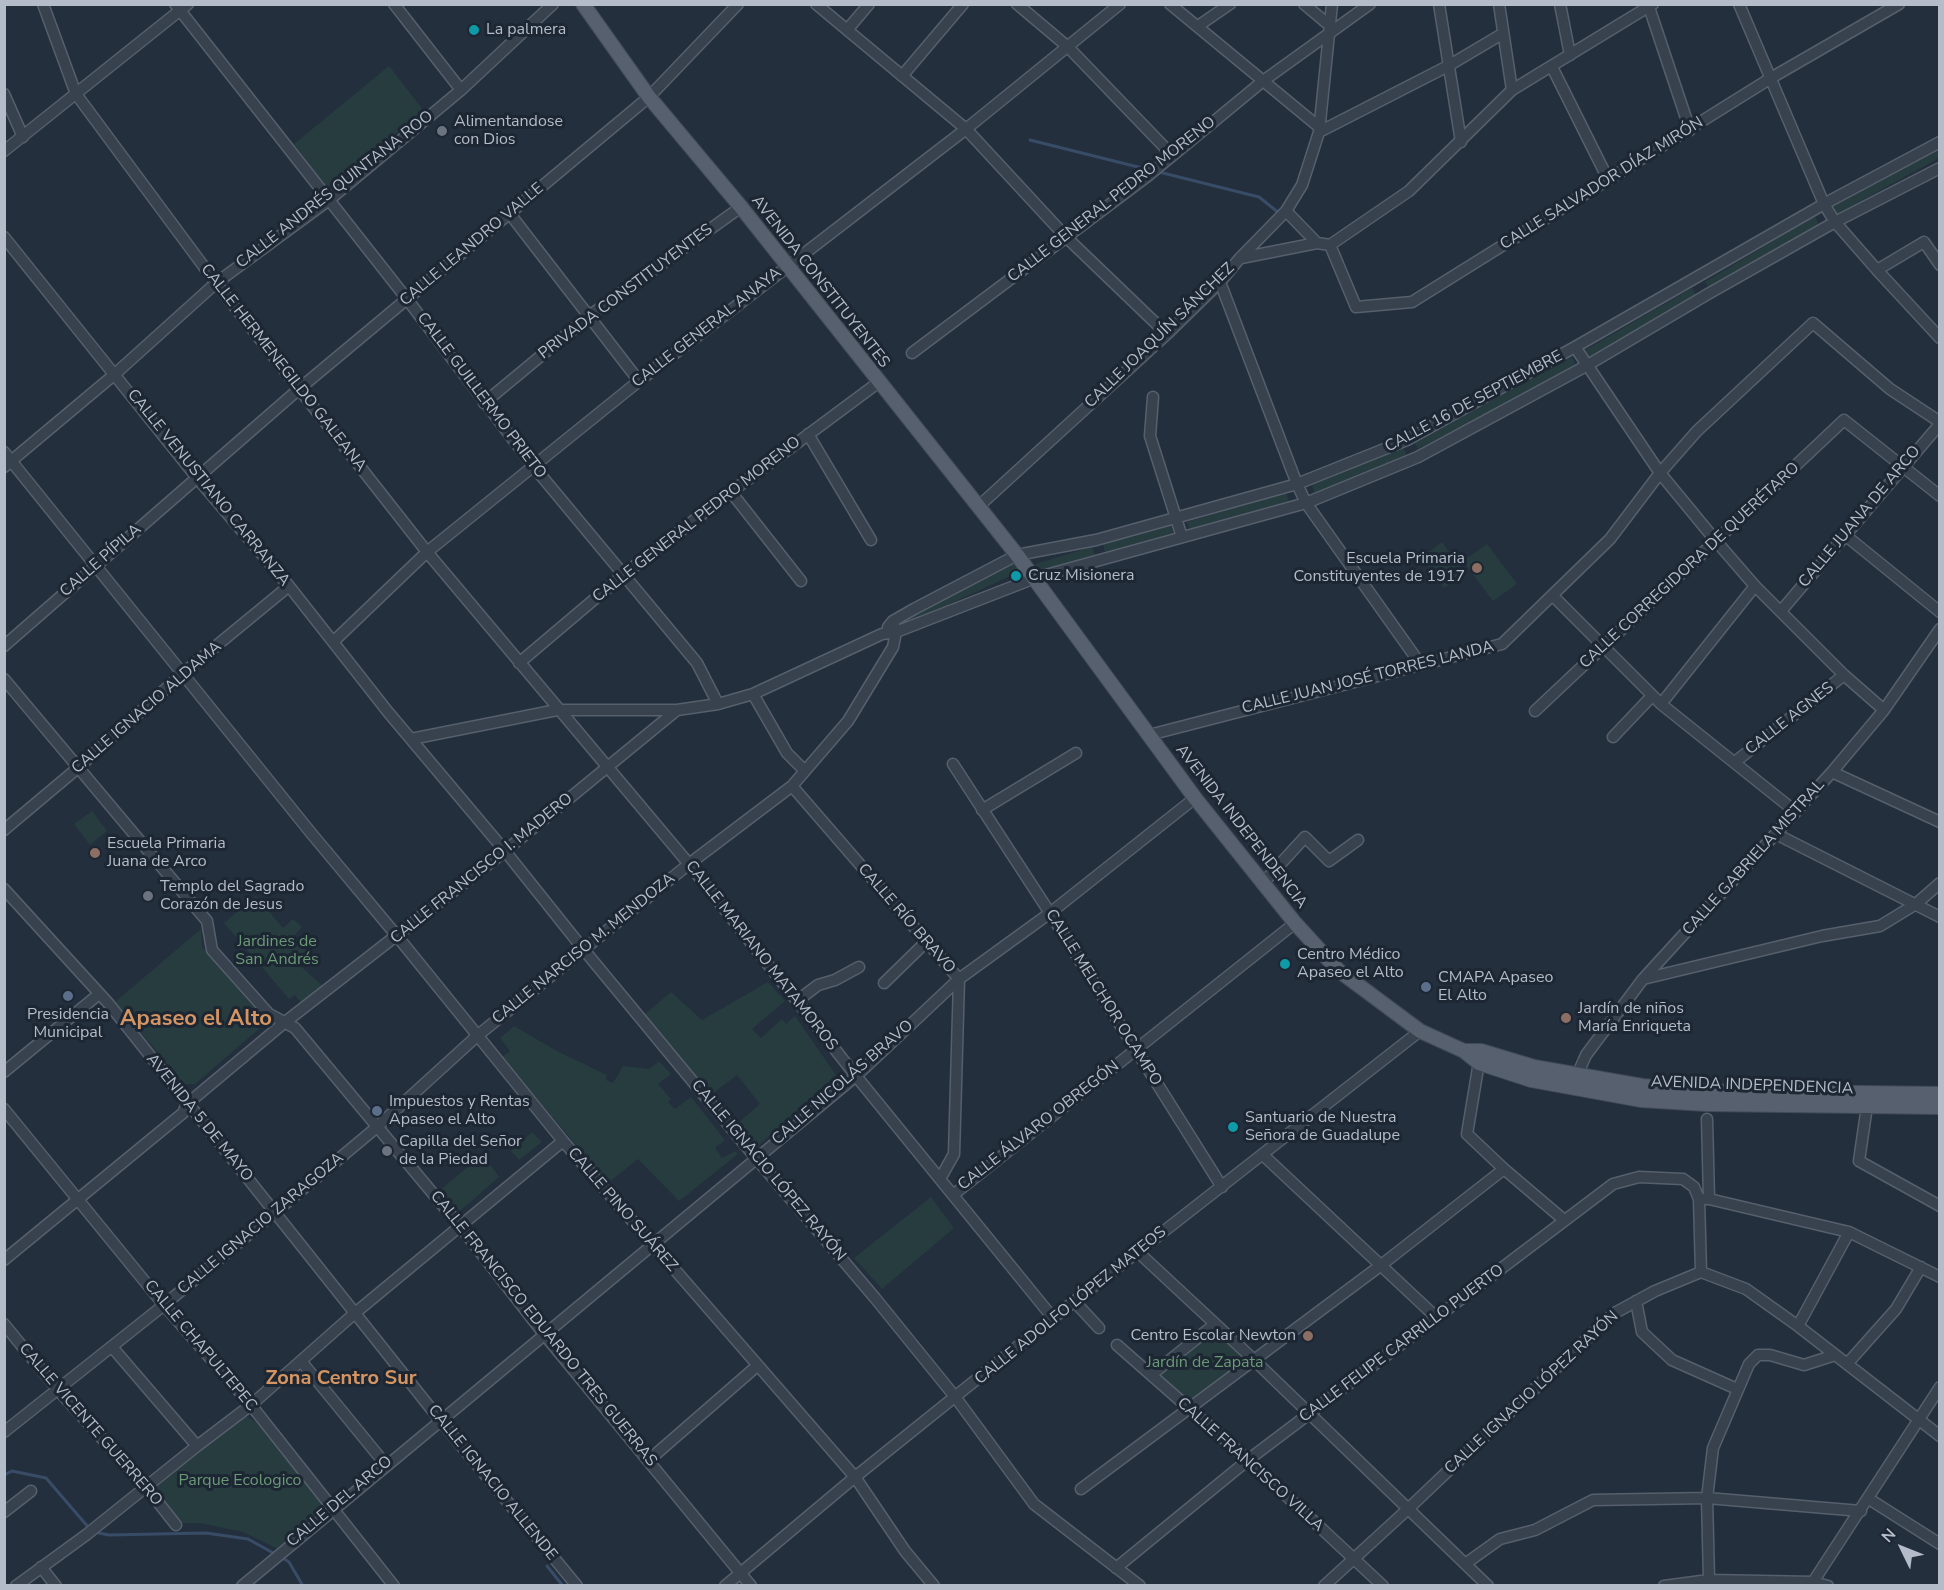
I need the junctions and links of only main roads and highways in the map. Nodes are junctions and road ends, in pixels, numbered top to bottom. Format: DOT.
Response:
graph roads {
  1 [pos="583,4"];
  2 [pos="1035,578"];
  3 [pos="1574,1082"];
  4 [pos="1940,1094"];
  5 [pos="1940,1107"];
  1 -- 2 [label="main road, AVENIDA CONSTITUYENTES"];
  2 -- 3 [label="main road, AVENIDA INDEPENDENCIA"];
  3 -- 4 [label="main road, AVENIDA INDEPENDENCIA"];
  3 -- 5 [label="main road, AVENIDA INDEPENDENCIA"];
}
